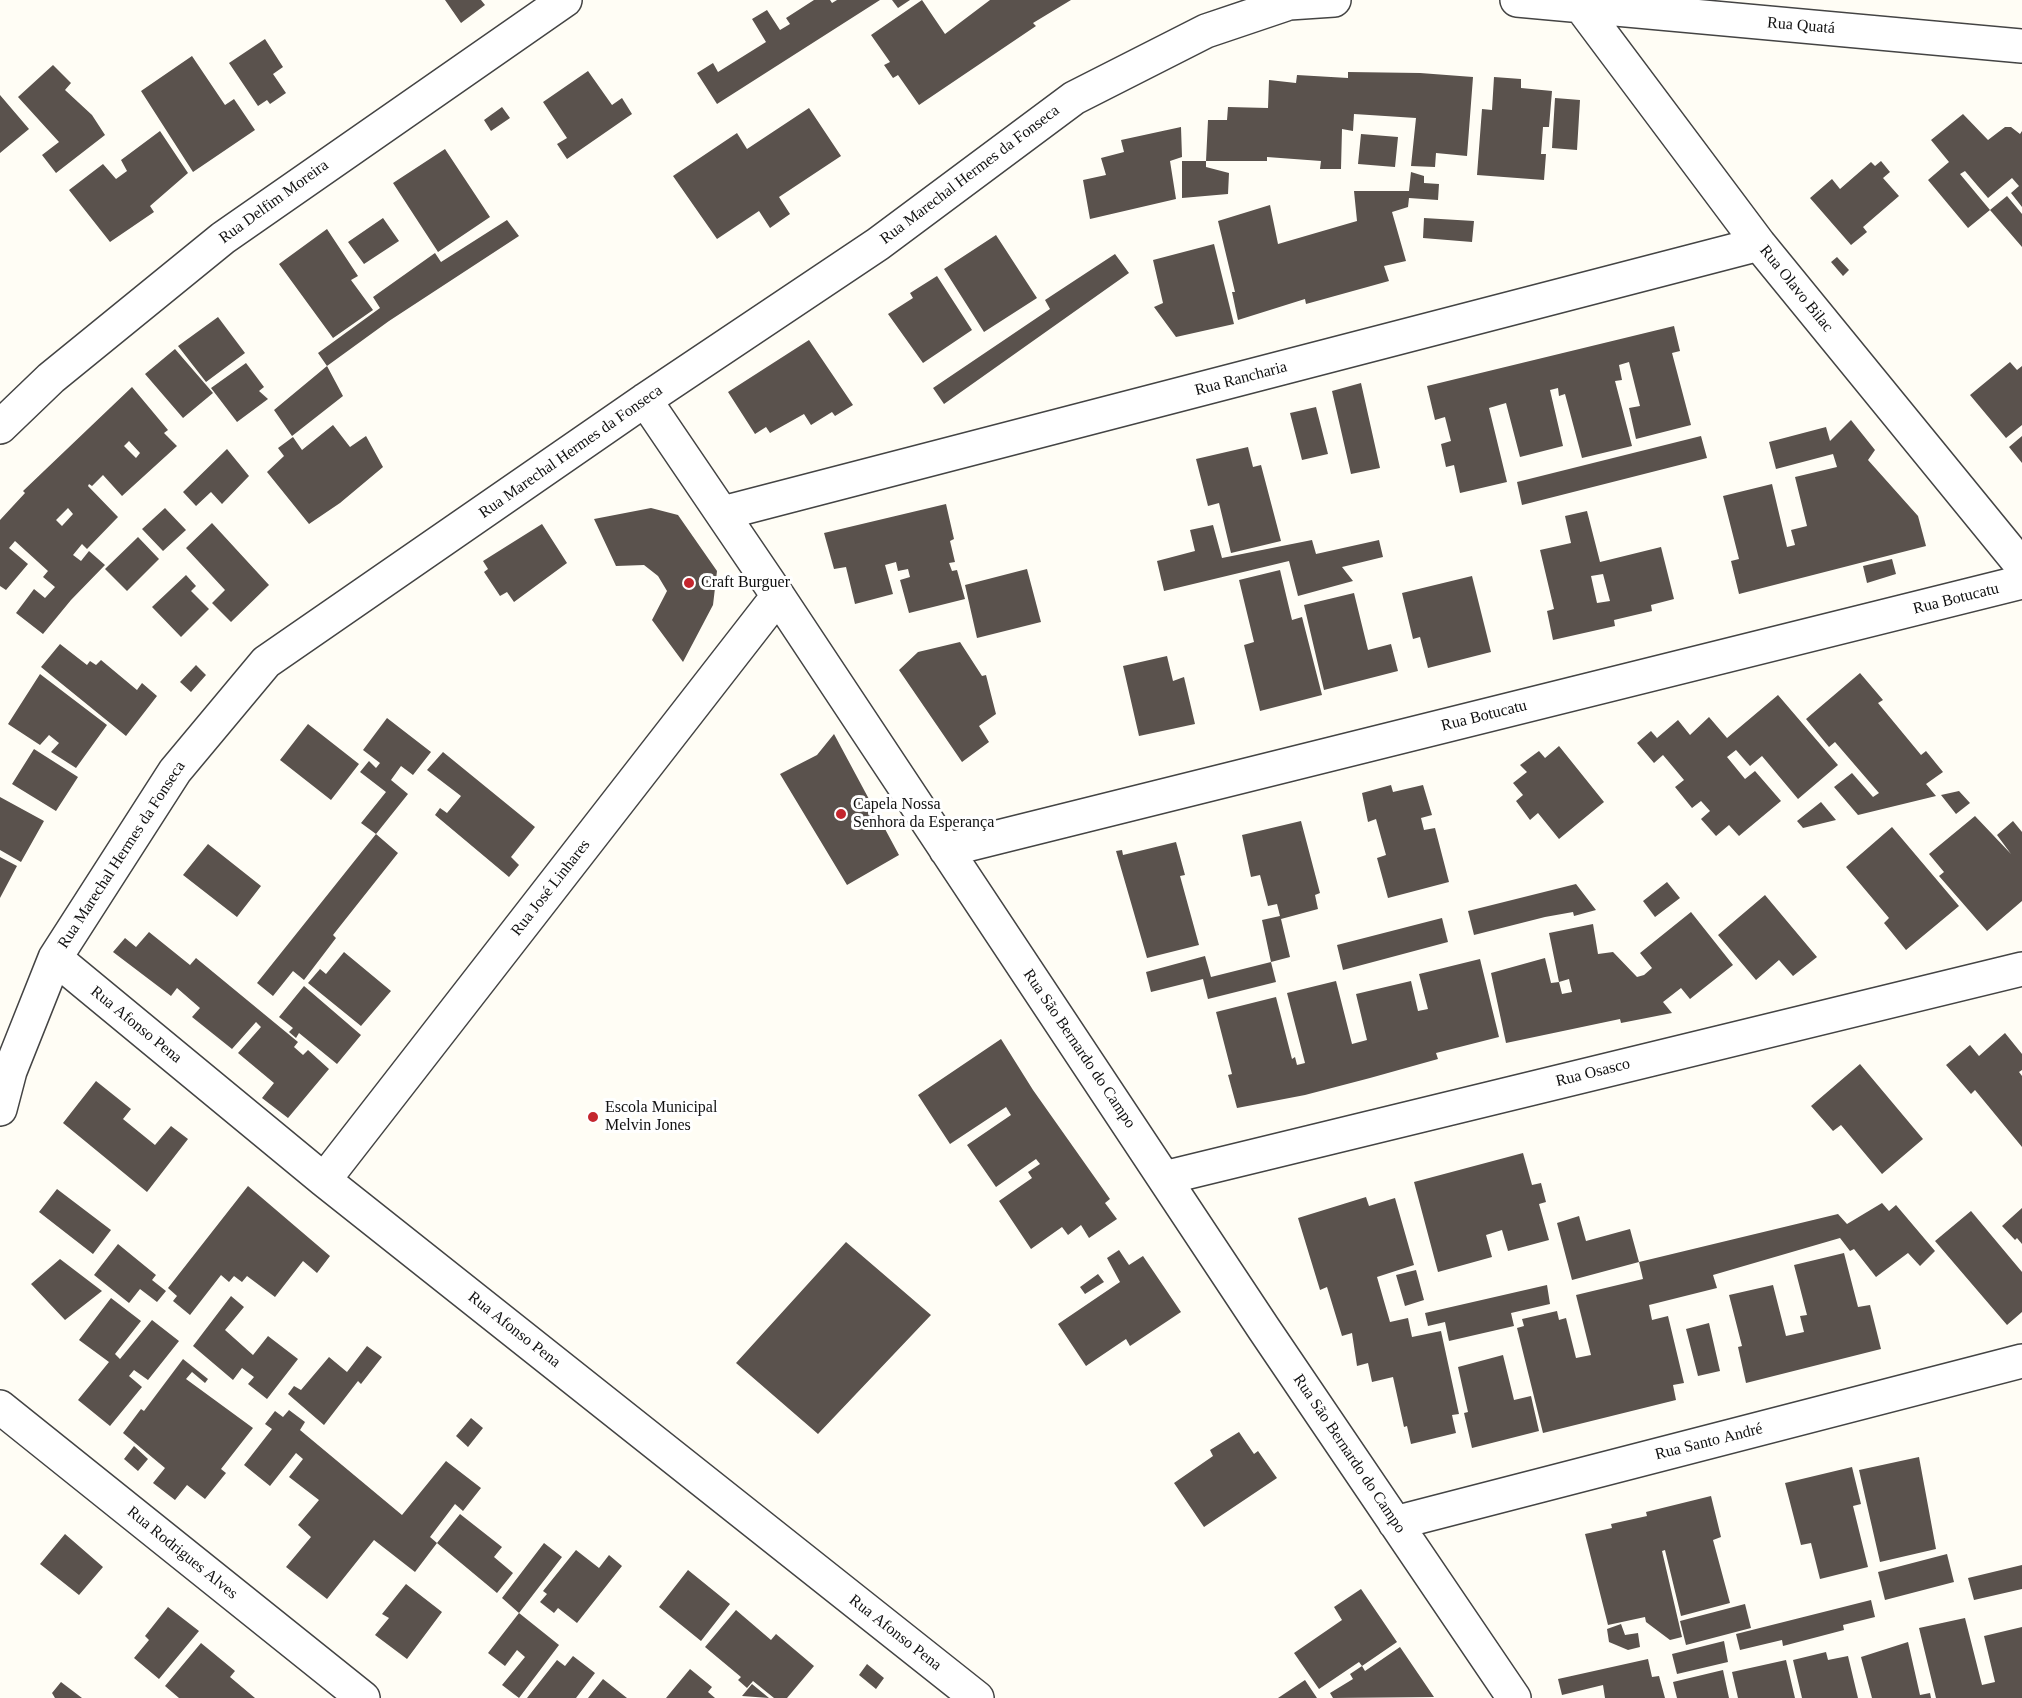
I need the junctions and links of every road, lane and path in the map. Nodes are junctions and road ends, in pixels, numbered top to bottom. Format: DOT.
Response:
graph roads {
  1 [pos="565,0"];
  2 [pos="1334,0"];
  3 [pos="1517,0"];
  4 [pos="1580,3"];
  5 [pos="2022,46"];
  6 [pos="1759,244"];
  7 [pos="645,400"];
  8 [pos="0,427"];
  9 [pos="723,513"];
  10 [pos="2022,566"];
  11 [pos="2022,582"];
  12 [pos="778,596"];
  13 [pos="946,850"];
  14 [pos="55,958"];
  15 [pos="2022,969"];
  16 [pos="0,1109"];
  17 [pos="1164,1178"];
  18 [pos="324,1180"];
  19 [pos="2022,1361"];
  20 [pos="0,1407"];
  21 [pos="1395,1522"];
  22 [pos="363,1698"];
  23 [pos="977,1698"];
  24 [pos="1514,1698"];
  1 -- 8 [label="street, Rua Delfim Moreira"];
  2 -- 7 [label="street, Rua Marechal Hermes da Fonseca"];
  3 -- 4 [label="street"];
  4 -- 5 [label="street, Rua Quatá"];
  4 -- 6 [label="street, Rua Olavo Bilac"];
  6 -- 9 [label="street, Rua Rancharia"];
  6 -- 10 [label="street, Rua Olavo Bilac"];
  7 -- 9 [label="street, Rua São Bernardo do Campo"];
  7 -- 14 [label="street, Rua Marechal Hermes da Fonseca"];
  9 -- 12 [label="street, Rua São Bernardo do Campo"];
  11 -- 13 [label="street, Rua Botucatu"];
  12 -- 13 [label="street, Rua São Bernardo do Campo"];
  12 -- 18 [label="street, Rua José Linhares"];
  13 -- 17 [label="street, Rua São Bernardo do Campo"];
  14 -- 16 [label="street, Rua Marechal Hermes da Fonseca"];
  14 -- 18 [label="street, Rua Afonso Pena"];
  15 -- 17 [label="street, Rua Osasco"];
  17 -- 21 [label="street, Rua São Bernardo do Campo"];
  18 -- 23 [label="street, Rua Afonso Pena"];
  19 -- 21 [label="street, Rua Santo André"];
  20 -- 22 [label="street, Rua Rodrigues Alves"];
  21 -- 24 [label="street, Rua São Bernardo do Campo"];
}
